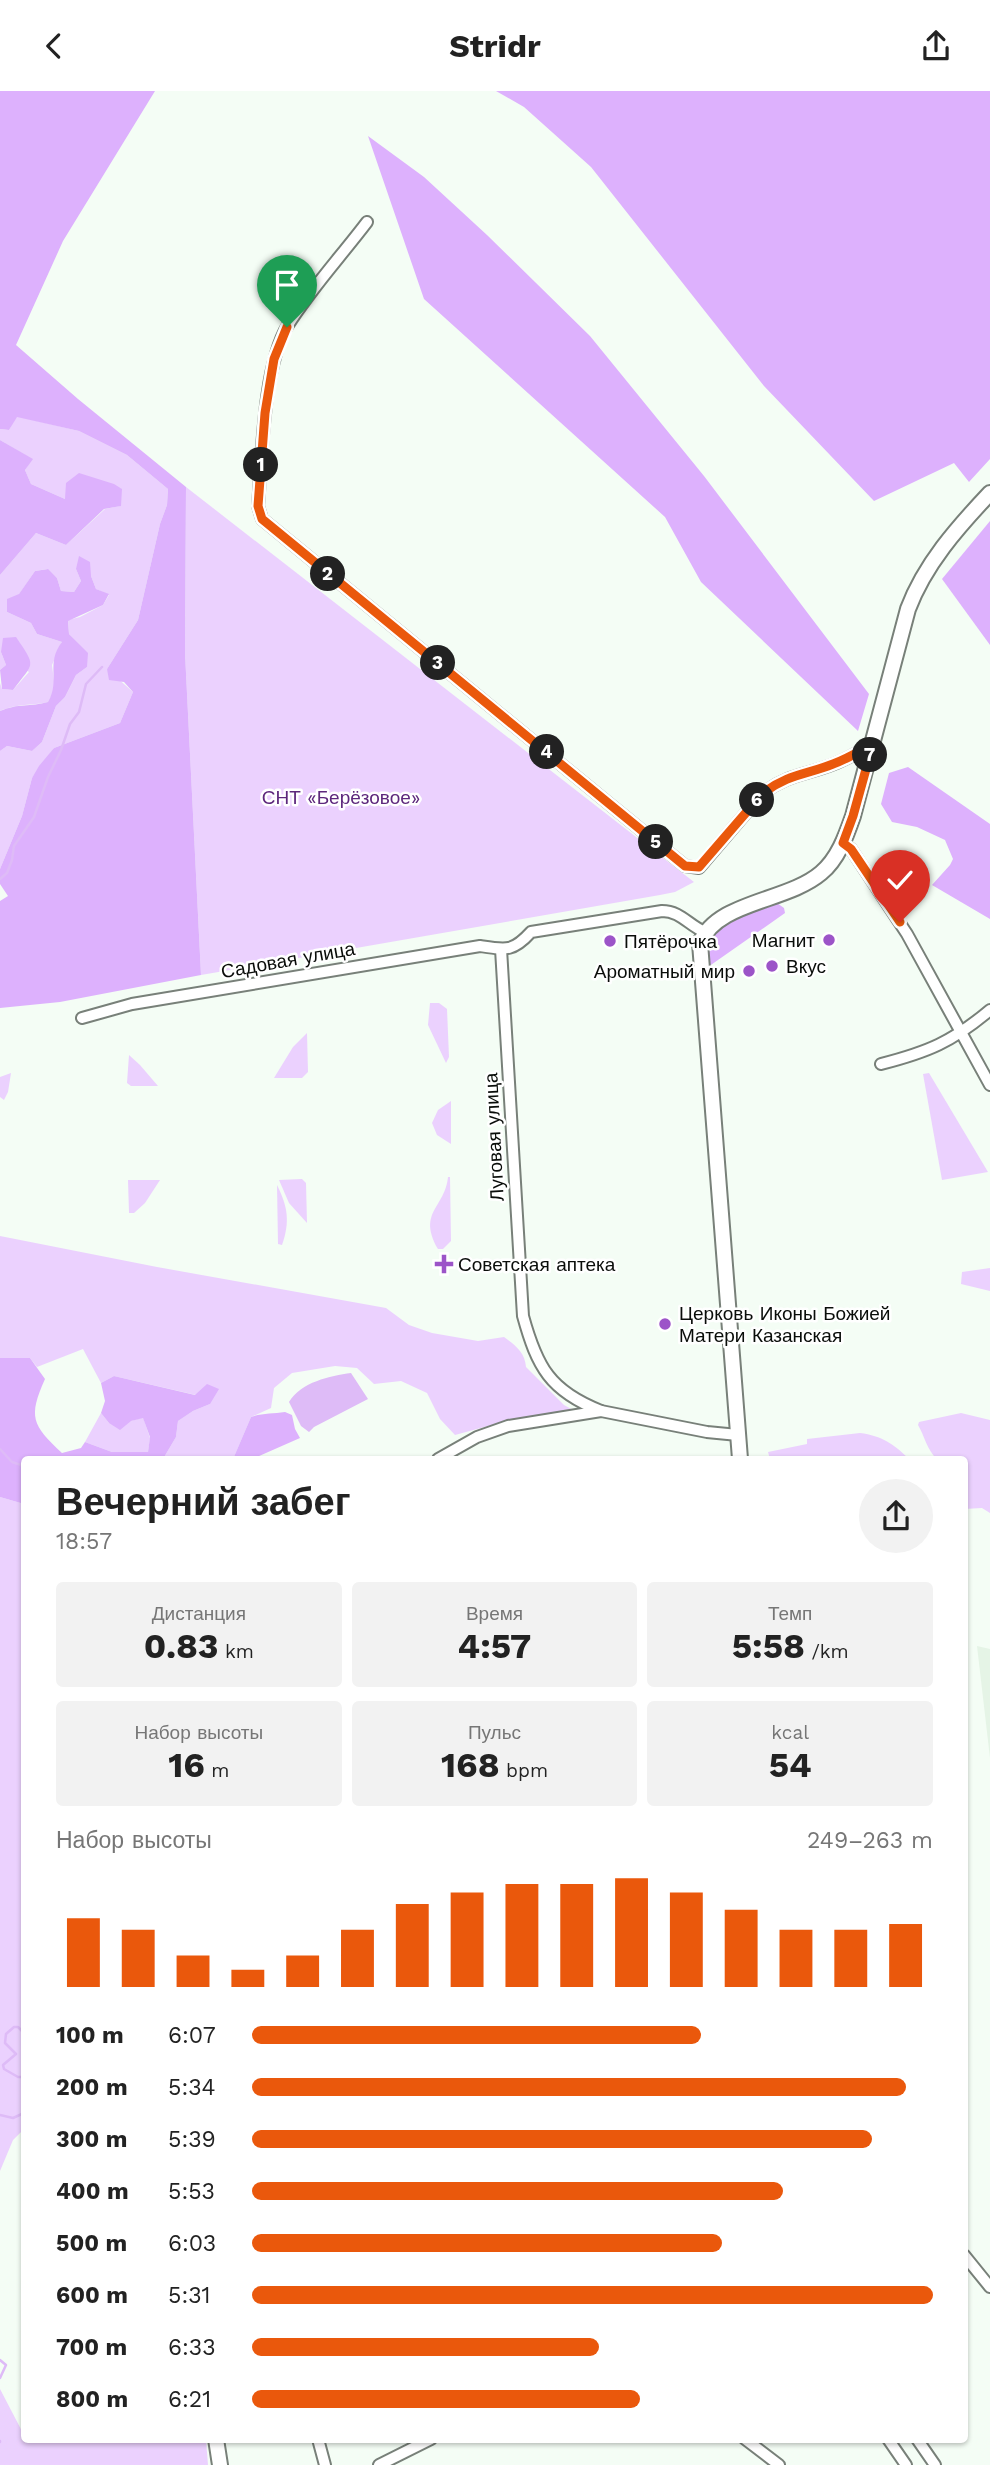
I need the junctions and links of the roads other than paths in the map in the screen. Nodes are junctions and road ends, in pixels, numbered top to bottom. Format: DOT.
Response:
graph roads {
  1 [pos="367,222"];
  2 [pos="990,493"];
  3 [pos="873,744"];
  4 [pos="843,843"];
  5 [pos="705,932"];
  6 [pos="501,949"];
  7 [pos="990,1010"];
  8 [pos="82,1018"];
  9 [pos="960,1034"];
  10 [pos="881,1064"];
  11 [pos="990,1085"];
  12 [pos="601,1411"];
  13 [pos="738,1435"];
  14 [pos="443,1456"];
  15 [pos="740,1456"];
  16 [pos="968,2260"];
  17 [pos="990,2287"];
  18 [pos="217,2443"];
  19 [pos="319,2443"];
  20 [pos="423,2443"];
  21 [pos="750,2443"];
  22 [pos="891,2443"];
  23 [pos="920,2443"];
  24 [pos="220,2465"];
  25 [pos="325,2465"];
  26 [pos="380,2465"];
  27 [pos="779,2465"];
  28 [pos="906,2465"];
  29 [pos="935,2465"];
  1 -- 3 [label="street"];
  2 -- 3 [label="street"];
  3 -- 4 [label="street"];
  4 -- 5 [label="street"];
  4 -- 9 [label="street"];
  5 -- 6 [label="street"];
  5 -- 13 [label="street"];
  6 -- 8 [label="street, Садовая улица"];
  6 -- 12 [label="street, Луговая улица"];
  7 -- 9 [label="street"];
  9 -- 10 [label="street"];
  9 -- 11 [label="street"];
  12 -- 13 [label="street"];
  12 -- 14 [label="street"];
  13 -- 15 [label="street"];
  16 -- 17 [label="street"];
  18 -- 24 [label="street"];
  19 -- 25 [label="street"];
  20 -- 26 [label="street"];
  21 -- 27 [label="street"];
  22 -- 28 [label="street"];
  23 -- 29 [label="street"];
}
